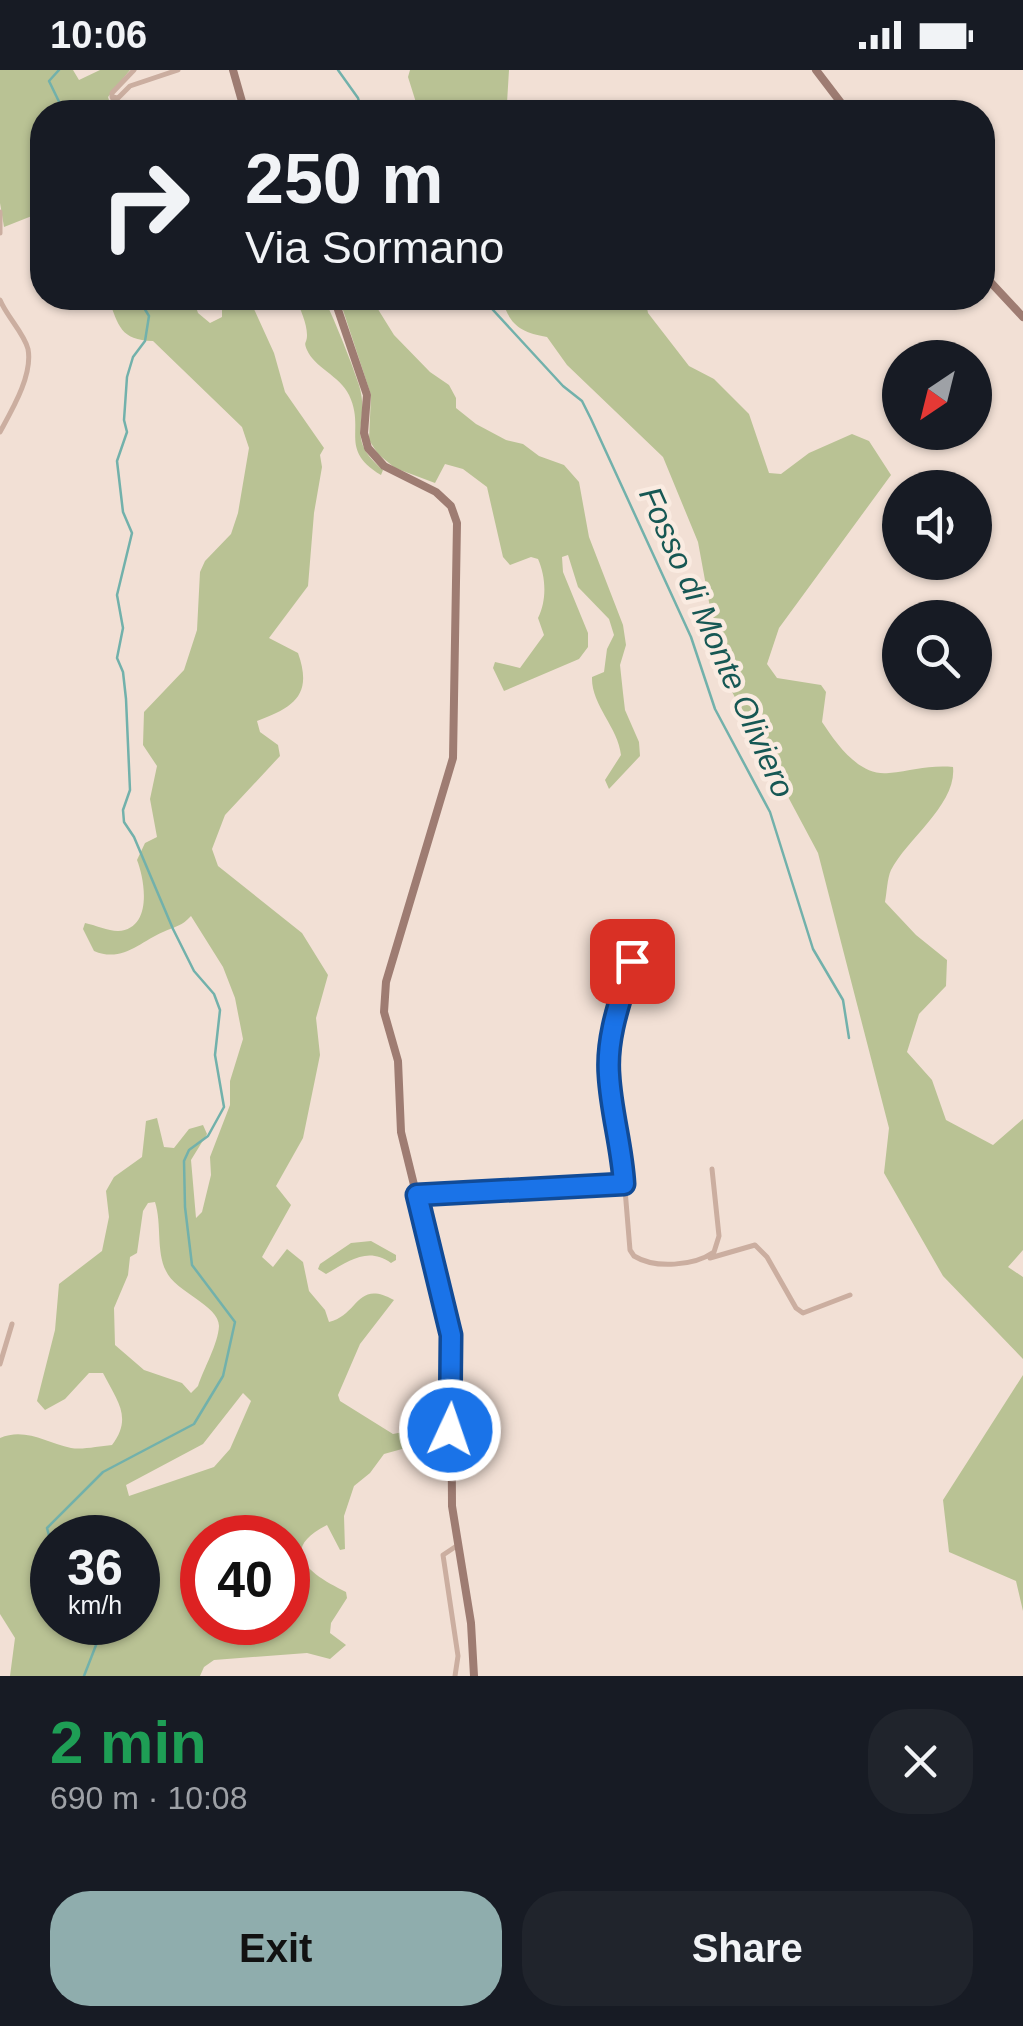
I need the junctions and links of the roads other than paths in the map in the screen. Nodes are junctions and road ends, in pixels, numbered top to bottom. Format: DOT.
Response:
graph roads {
  1 [pos="134,70"];
  2 [pos="178,70"];
  3 [pos="232,70"];
  4 [pos="816,70"];
  5 [pos="113,98"];
  6 [pos="241,100"];
  7 [pos="839,100"];
  8 [pos="0,212"];
  9 [pos="0,233"];
  10 [pos="995,287"];
  11 [pos="0,300"];
  12 [pos="338,310"];
  13 [pos="1023,317"];
  14 [pos="0,432"];
  15 [pos="632,961"];
  16 [pos="712,1169"];
  17 [pos="624,1184"];
  18 [pos="417,1195"];
  19 [pos="702,1260"];
  20 [pos="850,1295"];
  21 [pos="12,1324"];
  22 [pos="0,1364"];
  23 [pos="458,1545"];
  24 [pos="455,1676"];
  25 [pos="474,1676"];
  1 -- 5 [label="street"];
  2 -- 5 [label="street"];
  3 -- 6 [label="street"];
  4 -- 7 [label="street"];
  8 -- 9 [label="street"];
  10 -- 13 [label="street"];
  11 -- 14 [label="street"];
  12 -- 18 [label="street"];
  15 -- 17 [label="street"];
  16 -- 19 [label="street"];
  17 -- 18 [label="street"];
  17 -- 19 [label="street"];
  18 -- 23 [label="street"];
  19 -- 20 [label="street"];
  21 -- 22 [label="street"];
  23 -- 24 [label="street"];
  23 -- 25 [label="street"];
}
